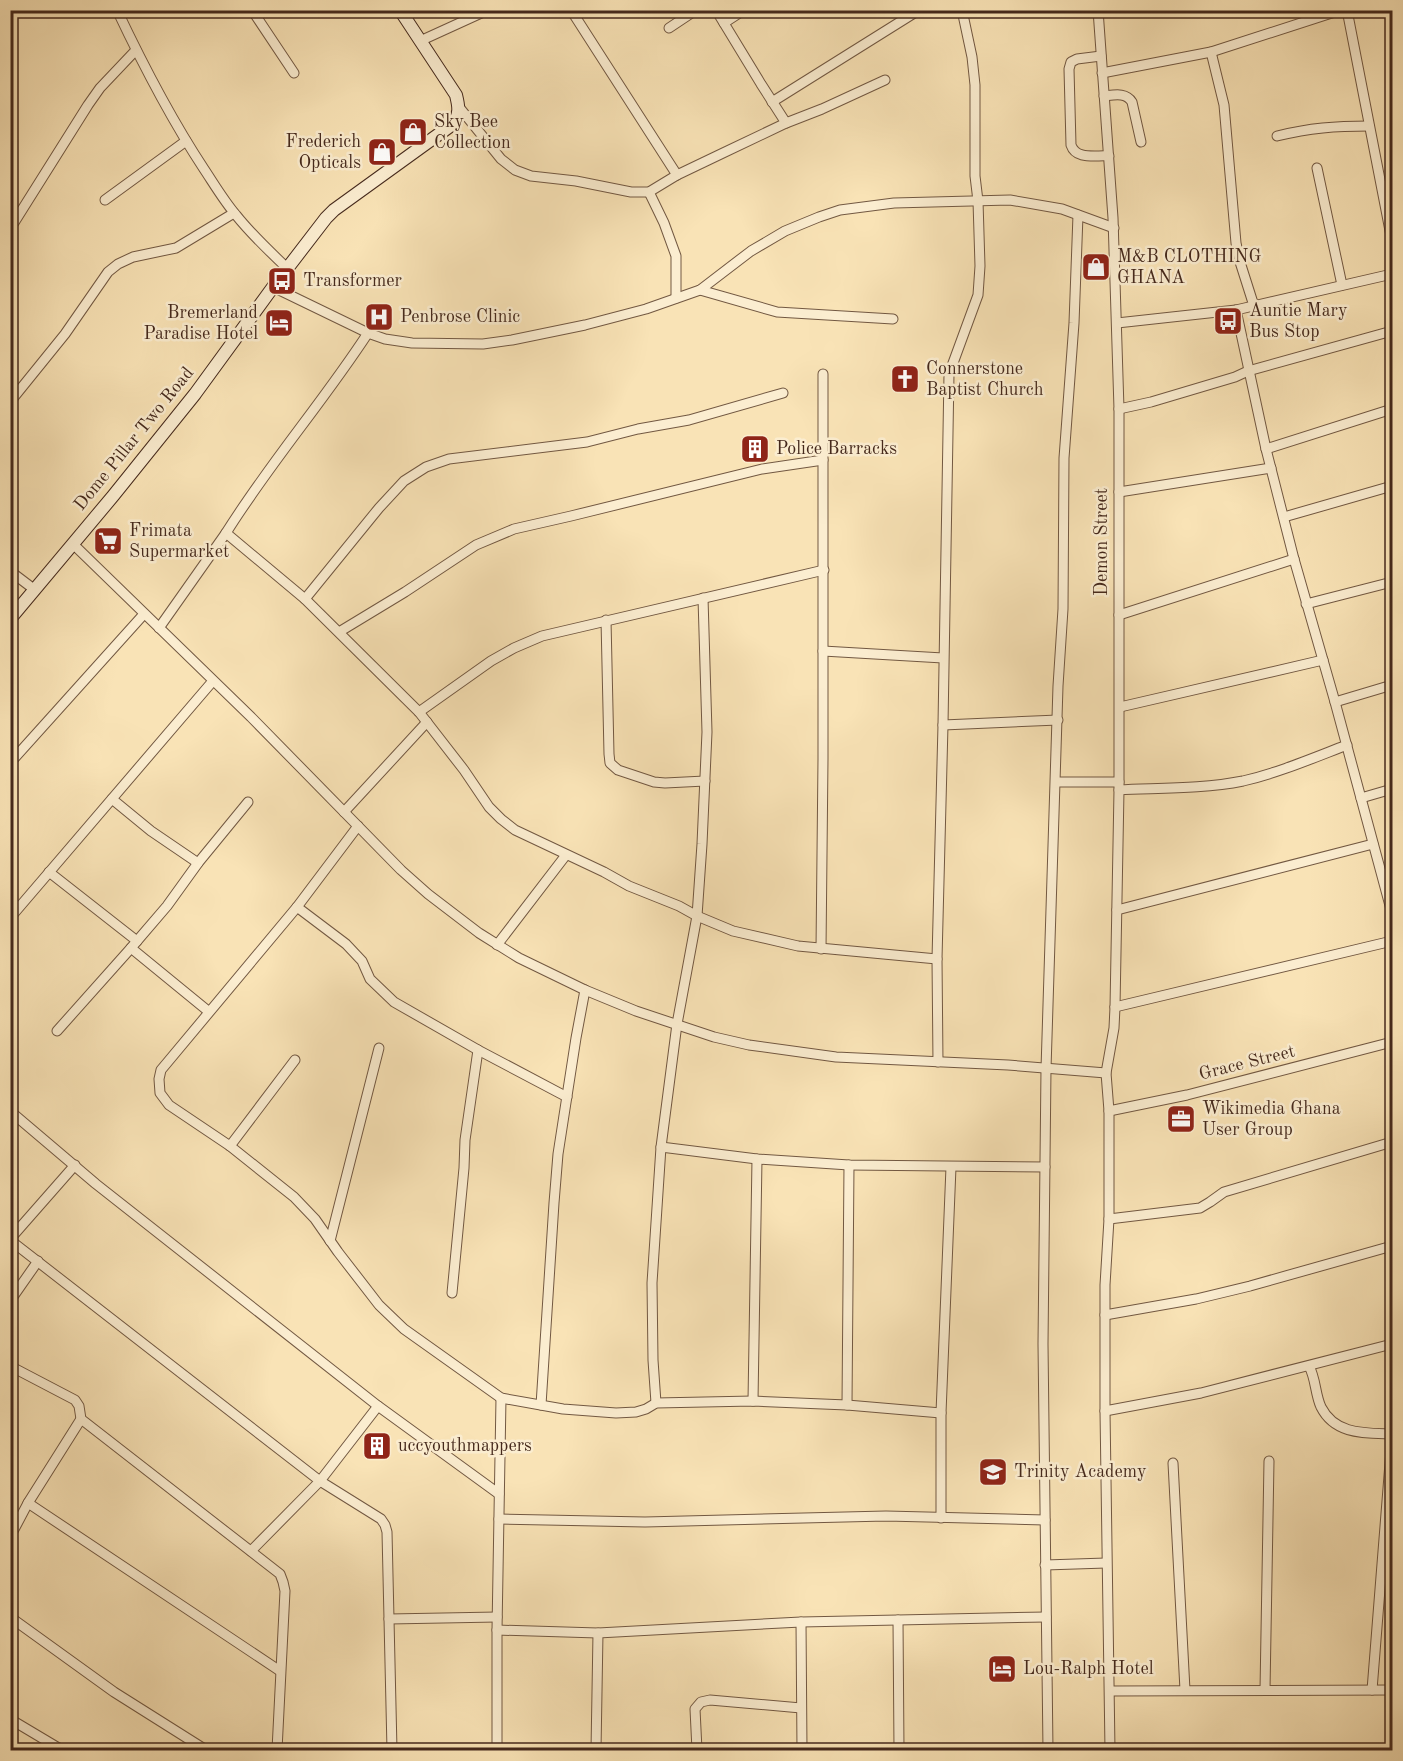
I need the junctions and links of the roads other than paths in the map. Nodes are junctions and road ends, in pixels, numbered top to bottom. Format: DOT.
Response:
graph roads {
  1 [pos="117,10"];
  2 [pos="252,10"];
  3 [pos="400,10"];
  4 [pos="488,10"];
  5 [pos="571,10"];
  6 [pos="696,10"];
  7 [pos="716,10"];
  8 [pos="744,10"];
  9 [pos="919,10"];
  10 [pos="962,10"];
  11 [pos="1098,10"];
  12 [pos="1341,10"];
  13 [pos="1347,10"];
  14 [pos="1330,12"];
  15 [pos="724,23"];
  16 [pos="669,28"];
  17 [pos="420,41"];
  18 [pos="136,50"];
  19 [pos="1211,52"];
  20 [pos="1101,56"];
  21 [pos="294,73"];
  22 [pos="1102,74"];
  23 [pos="885,80"];
  24 [pos="1104,96"];
  25 [pos="772,102"];
  26 [pos="459,107"];
  27 [pos="786,123"];
  28 [pos="1369,126"];
  29 [pos="1277,136"];
  30 [pos="186,141"];
  31 [pos="1141,142"];
  32 [pos="1109,156"];
  33 [pos="1317,168"];
  34 [pos="677,175"];
  35 [pos="649,192"];
  36 [pos="105,200"];
  37 [pos="978,201"];
  38 [pos="234,213"];
  39 [pos="1078,215"];
  40 [pos="1114,228"];
  41 [pos="10,229"];
  42 [pos="1392,241"];
  43 [pos="287,268"];
  44 [pos="1392,274"];
  45 [pos="1342,285"];
  46 [pos="273,287"];
  47 [pos="700,290"];
  48 [pos="676,298"];
  49 [pos="1254,306"];
  50 [pos="1236,310"];
  51 [pos="893,319"];
  52 [pos="1117,323"];
  53 [pos="1392,331"];
  54 [pos="368,333"];
  55 [pos="1248,371"];
  56 [pos="823,374"];
  57 [pos="783,393"];
  58 [pos="10,402"];
  59 [pos="1119,409"];
  60 [pos="1392,409"];
  61 [pos="1266,449"];
  62 [pos="823,460"];
  63 [pos="1271,468"];
  64 [pos="1392,486"];
  65 [pos="1119,492"];
  66 [pos="1284,517"];
  67 [pos="226,533"];
  68 [pos="73,544"];
  69 [pos="1294,559"];
  70 [pos="824,570"];
  71 [pos="10,571"];
  72 [pos="1392,582"];
  73 [pos="35,590"];
  74 [pos="703,598"];
  75 [pos="305,599"];
  76 [pos="1306,604"];
  77 [pos="144,614"];
  78 [pos="1119,615"];
  79 [pos="10,619"];
  80 [pos="606,621"];
  81 [pos="159,628"];
  82 [pos="339,632"];
  83 [pos="823,651"];
  84 [pos="943,658"];
  85 [pos="1323,660"];
  86 [pos="212,682"];
  87 [pos="1392,685"];
  88 [pos="1335,702"];
  89 [pos="1120,707"];
  90 [pos="419,712"];
  91 [pos="1058,720"];
  92 [pos="427,722"];
  93 [pos="943,725"];
  94 [pos="1347,745"];
  95 [pos="10,764"];
  96 [pos="705,781"];
  97 [pos="1056,782"];
  98 [pos="1119,786"];
  99 [pos="1392,789"];
  100 [pos="1361,798"];
  101 [pos="112,799"];
  102 [pos="248,802"];
  103 [pos="344,812"];
  104 [pos="358,826"];
  105 [pos="1373,844"];
  106 [pos="566,855"];
  107 [pos="198,863"];
  108 [pos="49,872"];
  109 [pos="1389,885"];
  110 [pos="297,907"];
  111 [pos="1117,910"];
  112 [pos="1392,913"];
  113 [pos="697,916"];
  114 [pos="10,918"];
  115 [pos="1392,941"];
  116 [pos="134,945"];
  117 [pos="497,945"];
  118 [pos="821,949"];
  119 [pos="937,959"];
  120 [pos="585,990"];
  121 [pos="1115,1007"];
  122 [pos="208,1011"];
  123 [pos="677,1024"];
  124 [pos="57,1031"];
  125 [pos="1392,1042"];
  126 [pos="379,1048"];
  127 [pos="478,1050"];
  128 [pos="295,1060"];
  129 [pos="938,1062"];
  130 [pos="1046,1069"];
  131 [pos="1106,1072"];
  132 [pos="567,1097"];
  133 [pos="10,1111"];
  134 [pos="1109,1111"];
  135 [pos="1392,1142"];
  136 [pos="230,1146"];
  137 [pos="661,1147"];
  138 [pos="757,1159"];
  139 [pos="849,1165"];
  140 [pos="75,1166"];
  141 [pos="951,1167"];
  142 [pos="1045,1167"];
  143 [pos="1108,1219"];
  144 [pos="10,1240"];
  145 [pos="330,1241"];
  146 [pos="1392,1246"];
  147 [pos="38,1261"];
  148 [pos="452,1293"];
  149 [pos="10,1301"];
  150 [pos="1105,1315"];
  151 [pos="1392,1344"];
  152 [pos="10,1366"];
  153 [pos="1309,1366"];
  154 [pos="501,1398"];
  155 [pos="753,1401"];
  156 [pos="656,1403"];
  157 [pos="541,1405"];
  158 [pos="847,1405"];
  159 [pos="378,1406"];
  160 [pos="1105,1411"];
  161 [pos="941,1413"];
  162 [pos="81,1419"];
  163 [pos="1392,1434"];
  164 [pos="1392,1438"];
  165 [pos="1269,1461"];
  166 [pos="1173,1463"];
  167 [pos="320,1481"];
  168 [pos="499,1494"];
  169 [pos="28,1503"];
  170 [pos="941,1518"];
  171 [pos="499,1519"];
  172 [pos="1045,1520"];
  173 [pos="10,1537"];
  174 [pos="251,1551"];
  175 [pos="1106,1563"];
  176 [pos="1045,1565"];
  177 [pos="10,1617"];
  178 [pos="497,1617"];
  179 [pos="1046,1617"];
  180 [pos="389,1619"];
  181 [pos="898,1620"];
  182 [pos="801,1622"];
  183 [pos="497,1630"];
  184 [pos="598,1633"];
  185 [pos="280,1671"];
  186 [pos="1185,1690"];
  187 [pos="1265,1690"];
  188 [pos="1372,1690"];
  189 [pos="1392,1690"];
  190 [pos="1110,1691"];
  191 [pos="801,1708"];
  192 [pos="10,1719"];
  193 [pos="62,1750"];
  194 [pos="206,1750"];
  195 [pos="277,1750"];
  196 [pos="392,1750"];
  197 [pos="497,1750"];
  198 [pos="596,1750"];
  199 [pos="697,1750"];
  200 [pos="802,1750"];
  201 [pos="899,1750"];
  202 [pos="1048,1750"];
  203 [pos="1110,1750"];
  1 -- 18 [label="street"];
  2 -- 21 [label="street"];
  3 -- 17 [label="street"];
  4 -- 17 [label="street"];
  5 -- 34 [label="street"];
  6 -- 16 [label="street"];
  7 -- 15 [label="street"];
  8 -- 15 [label="street"];
  9 -- 25 [label="street"];
  10 -- 37 [label="street"];
  11 -- 20 [label="street, Demon Street"];
  12 -- 14 [label="street"];
  13 -- 28 [label="street"];
  14 -- 19 [label="street"];
  15 -- 25 [label="street"];
  17 -- 26 [label="street"];
  18 -- 30 [label="street"];
  18 -- 41 [label="street"];
  19 -- 22 [label="street"];
  19 -- 49 [label="street"];
  20 -- 22 [label="street, Demon Street"];
  20 -- 32 [label="street"];
  22 -- 24 [label="street, Demon Street"];
  23 -- 27 [label="street"];
  24 -- 31 [label="street"];
  24 -- 32 [label="street, Demon Street"];
  25 -- 27 [label="street"];
  26 -- 35 [label="street"];
  26 -- 43 [label="street, Dome Pillar Two Road"];
  27 -- 34 [label="street"];
  28 -- 29 [label="street"];
  28 -- 42 [label="street"];
  30 -- 36 [label="street"];
  30 -- 38 [label="street"];
  32 -- 40 [label="street, Demon Street"];
  33 -- 45 [label="street"];
  34 -- 35 [label="street"];
  35 -- 48 [label="street"];
  37 -- 39 [label="street"];
  37 -- 47 [label="street"];
  37 -- 84 [label="street"];
  38 -- 43 [label="street"];
  38 -- 58 [label="street"];
  39 -- 40 [label="street"];
  39 -- 91 [label="street"];
  40 -- 52 [label="street, Demon Street"];
  43 -- 46 [label="street, Dome Pillar Two Road"];
  44 -- 45 [label="street"];
  45 -- 49 [label="street"];
  46 -- 54 [label="street"];
  46 -- 68 [label="street, Dome Pillar Two Road"];
  47 -- 48 [label="street"];
  47 -- 51 [label="street"];
  48 -- 54 [label="street"];
  49 -- 50 [label="street"];
  50 -- 52 [label="street"];
  50 -- 55 [label="street"];
  52 -- 59 [label="street, Demon Street"];
  53 -- 55 [label="street"];
  54 -- 67 [label="street"];
  55 -- 59 [label="street"];
  55 -- 61 [label="street"];
  56 -- 62 [label="street"];
  57 -- 75 [label="street"];
  59 -- 65 [label="street, Demon Street"];
  60 -- 61 [label="street"];
  61 -- 63 [label="street"];
  62 -- 70 [label="street"];
  62 -- 82 [label="street"];
  63 -- 65 [label="street"];
  63 -- 66 [label="street"];
  64 -- 66 [label="street"];
  65 -- 78 [label="street, Demon Street"];
  66 -- 69 [label="street"];
  67 -- 75 [label="street"];
  67 -- 81 [label="street"];
  68 -- 73 [label="street, Dome Pillar Two Road"];
  68 -- 77 [label="street"];
  69 -- 76 [label="street"];
  69 -- 78 [label="street"];
  70 -- 74 [label="street"];
  70 -- 83 [label="street"];
  71 -- 73 [label="street"];
  72 -- 76 [label="street"];
  73 -- 79 [label="street, Dome Pillar Two Road"];
  74 -- 80 [label="street"];
  74 -- 96 [label="street"];
  75 -- 82 [label="street"];
  76 -- 85 [label="street"];
  77 -- 81 [label="street"];
  77 -- 95 [label="street"];
  78 -- 89 [label="street, Demon Street"];
  80 -- 90 [label="street"];
  80 -- 96 [label="street"];
  81 -- 86 [label="street"];
  82 -- 90 [label="street"];
  83 -- 84 [label="street"];
  83 -- 118 [label="street"];
  84 -- 93 [label="street"];
  85 -- 88 [label="street"];
  85 -- 89 [label="street"];
  86 -- 101 [label="street"];
  86 -- 103 [label="street"];
  87 -- 88 [label="street"];
  88 -- 94 [label="street"];
  89 -- 98 [label="street, Demon Street"];
  90 -- 92 [label="street"];
  91 -- 93 [label="street"];
  91 -- 97 [label="street"];
  92 -- 103 [label="street"];
  92 -- 106 [label="street"];
  93 -- 119 [label="street"];
  94 -- 98 [label="street"];
  94 -- 100 [label="street"];
  96 -- 113 [label="street"];
  97 -- 98 [label="street"];
  97 -- 130 [label="street"];
  98 -- 111 [label="street, Demon Street"];
  99 -- 100 [label="street"];
  100 -- 105 [label="street"];
  101 -- 107 [label="street"];
  101 -- 108 [label="street"];
  102 -- 107 [label="street"];
  103 -- 104 [label="street"];
  104 -- 110 [label="street"];
  104 -- 117 [label="street"];
  105 -- 109 [label="street"];
  105 -- 111 [label="street"];
  106 -- 113 [label="street"];
  106 -- 117 [label="street"];
  107 -- 116 [label="street"];
  108 -- 114 [label="street"];
  108 -- 116 [label="street"];
  109 -- 112 [label="street"];
  110 -- 122 [label="street"];
  110 -- 127 [label="street"];
  111 -- 121 [label="street, Demon Street"];
  113 -- 118 [label="street"];
  113 -- 123 [label="street"];
  115 -- 121 [label="street"];
  116 -- 122 [label="street"];
  116 -- 124 [label="street"];
  117 -- 120 [label="street"];
  118 -- 119 [label="street"];
  119 -- 129 [label="street"];
  120 -- 123 [label="street"];
  120 -- 132 [label="street"];
  121 -- 131 [label="street, Demon Street"];
  122 -- 136 [label="street"];
  123 -- 129 [label="street"];
  123 -- 137 [label="street"];
  125 -- 134 [label="street, Grace Street"];
  126 -- 145 [label="street"];
  127 -- 132 [label="street"];
  127 -- 148 [label="street"];
  128 -- 136 [label="street"];
  129 -- 130 [label="street"];
  130 -- 131 [label="street"];
  130 -- 142 [label="street"];
  131 -- 134 [label="street, Demon Street"];
  132 -- 157 [label="street"];
  133 -- 140 [label="street"];
  134 -- 143 [label="street, Demon Street"];
  135 -- 143 [label="street"];
  136 -- 145 [label="street"];
  137 -- 138 [label="street"];
  137 -- 156 [label="street"];
  138 -- 139 [label="street"];
  138 -- 155 [label="street"];
  139 -- 141 [label="street"];
  139 -- 158 [label="street"];
  140 -- 144 [label="street"];
  140 -- 159 [label="street"];
  141 -- 142 [label="street"];
  141 -- 161 [label="street"];
  142 -- 172 [label="street"];
  143 -- 150 [label="street, Demon Street"];
  144 -- 147 [label="street"];
  145 -- 154 [label="street"];
  146 -- 150 [label="street"];
  147 -- 149 [label="street"];
  147 -- 167 [label="street"];
  150 -- 160 [label="street, Demon Street"];
  151 -- 153 [label="street"];
  152 -- 162 [label="street"];
  153 -- 160 [label="street"];
  153 -- 163 [label="street"];
  154 -- 157 [label="street"];
  154 -- 168 [label="street"];
  155 -- 156 [label="street"];
  155 -- 158 [label="street"];
  156 -- 157 [label="street"];
  158 -- 161 [label="street"];
  159 -- 167 [label="street"];
  159 -- 168 [label="street"];
  160 -- 175 [label="street, Demon Street"];
  161 -- 170 [label="street"];
  162 -- 169 [label="street"];
  162 -- 174 [label="street"];
  164 -- 188 [label="street"];
  165 -- 187 [label="street"];
  166 -- 186 [label="street"];
  167 -- 174 [label="street"];
  167 -- 180 [label="street"];
  168 -- 171 [label="street"];
  169 -- 173 [label="street"];
  169 -- 185 [label="street"];
  170 -- 171 [label="street"];
  170 -- 172 [label="street"];
  171 -- 178 [label="street"];
  172 -- 176 [label="street"];
  174 -- 185 [label="street"];
  175 -- 176 [label="street"];
  175 -- 190 [label="street, Demon Street"];
  176 -- 179 [label="street"];
  177 -- 194 [label="street"];
  178 -- 180 [label="street"];
  178 -- 183 [label="street"];
  179 -- 181 [label="street"];
  179 -- 202 [label="street"];
  180 -- 196 [label="street"];
  181 -- 182 [label="street"];
  181 -- 201 [label="street"];
  182 -- 184 [label="street"];
  182 -- 191 [label="street"];
  183 -- 184 [label="street"];
  183 -- 197 [label="street"];
  184 -- 198 [label="street"];
  185 -- 195 [label="street"];
  186 -- 187 [label="street"];
  186 -- 190 [label="street"];
  187 -- 188 [label="street"];
  188 -- 189 [label="street"];
  190 -- 203 [label="street, Demon Street"];
  191 -- 199 [label="street"];
  191 -- 200 [label="street"];
  192 -- 193 [label="street"];
}
